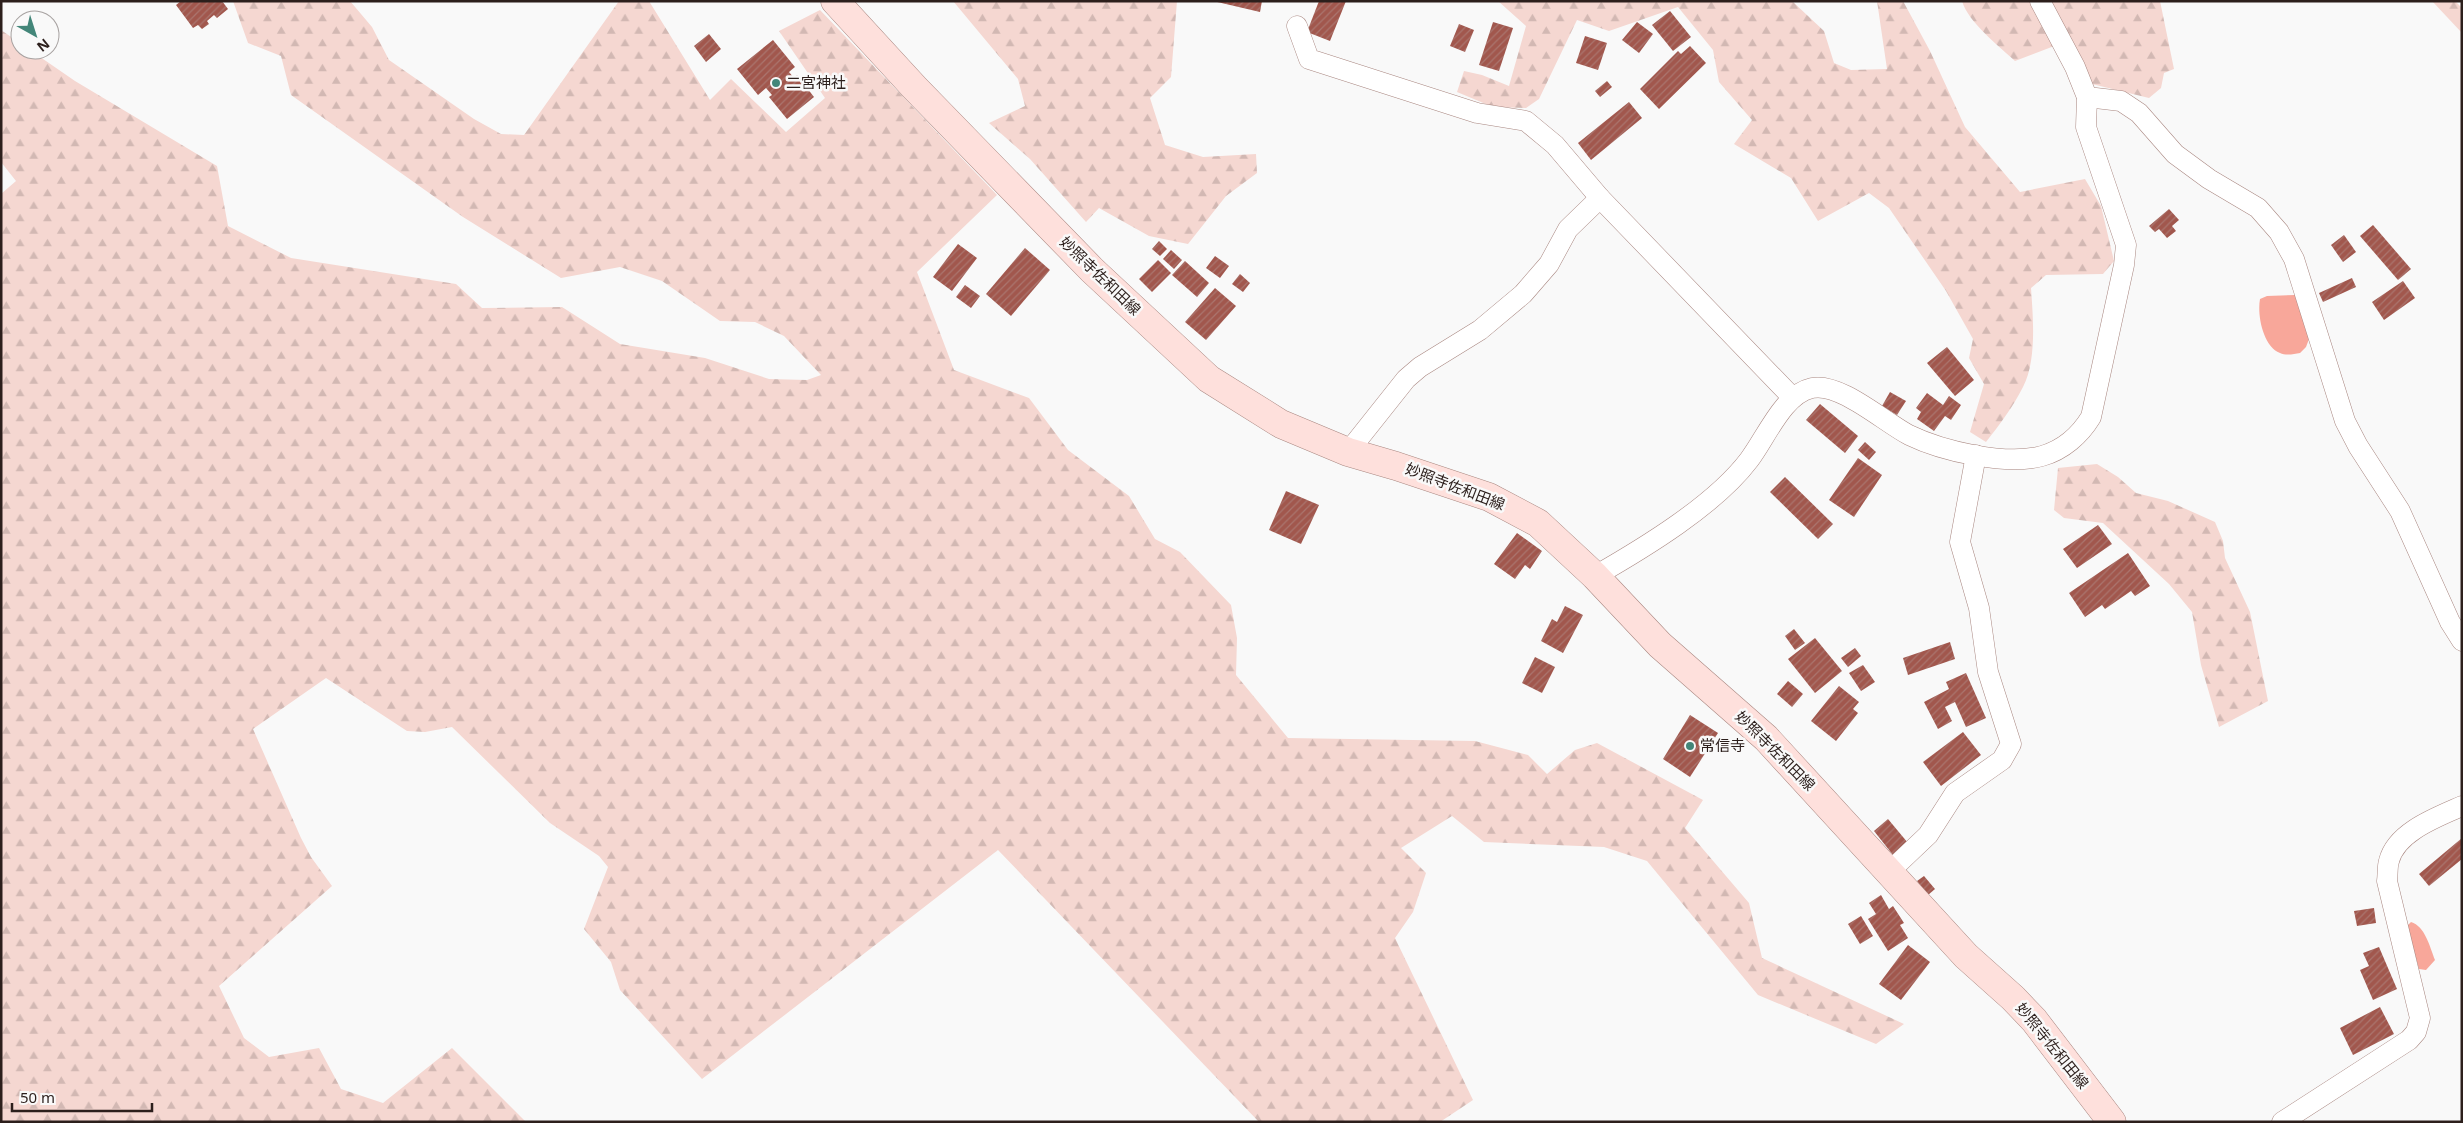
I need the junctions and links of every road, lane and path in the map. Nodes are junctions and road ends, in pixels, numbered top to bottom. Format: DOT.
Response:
graph roads {
  1 [pos="2040,1"];
  2 [pos="838,2"];
  3 [pos="1297,26"];
  4 [pos="2087,97"];
  5 [pos="1600,198"];
  6 [pos="1792,397"];
  7 [pos="1348,452"];
  8 [pos="1976,455"];
  9 [pos="1595,576"];
  10 [pos="2462,641"];
  11 [pos="2462,806"];
  12 [pos="1889,872"];
  13 [pos="2112,1122"];
  14 [pos="2282,1122"];
  1 -- 4 [label="street"];
  2 -- 7 [label="main road, 妙照寺佐和田線"];
  3 -- 5 [label="street"];
  4 -- 8 [label="street"];
  4 -- 10 [label="street"];
  5 -- 6 [label="street"];
  5 -- 7 [label="street"];
  6 -- 8 [label="street"];
  6 -- 9 [label="street"];
  7 -- 9 [label="main road, 妙照寺佐和田線"];
  8 -- 12 [label="street"];
  9 -- 12 [label="main road, 妙照寺佐和田線"];
  11 -- 14 [label="street"];
  12 -- 13 [label="main road, 妙照寺佐和田線"];
}
